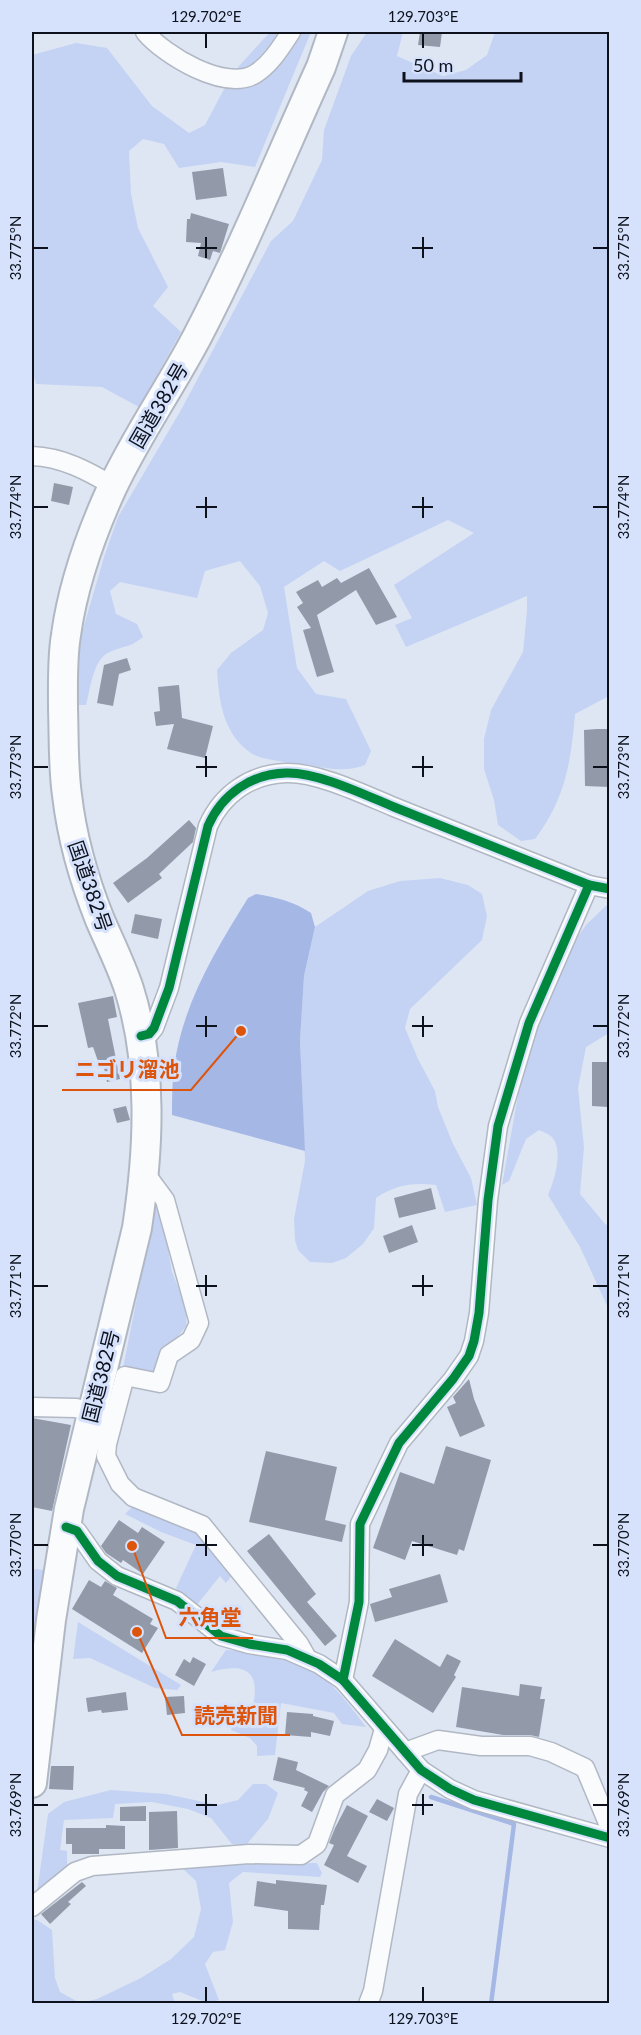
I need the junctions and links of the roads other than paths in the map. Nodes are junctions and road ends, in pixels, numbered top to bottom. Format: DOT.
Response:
graph roads {
  1 [pos="145,32"];
  2 [pos="291,32"];
  3 [pos="333,32"];
  4 [pos="32,456"];
  5 [pos="113,486"];
  6 [pos="590,885"];
  7 [pos="609,889"];
  8 [pos="141,1036"];
  9 [pos="144,1180"];
  10 [pos="32,1407"];
  11 [pos="91,1412"];
  12 [pos="66,1527"];
  13 [pos="308,1658"];
  14 [pos="343,1680"];
  15 [pos="384,1728"];
  16 [pos="405,1752"];
  17 [pos="421,1770"];
  18 [pos="32,1783"];
  19 [pos="609,1828"];
  20 [pos="609,1838"];
  21 [pos="32,1907"];
  22 [pos="368,2004"];
  1 -- 2 [label="street"];
  3 -- 5 [label="highway, 国道382号"];
  4 -- 5 [label="street"];
  5 -- 8 [label="highway, 国道382号"];
  6 -- 7 [label="street"];
  6 -- 8 [label="street"];
  6 -- 14 [label="street"];
  8 -- 9 [label="highway, 国道382号"];
  9 -- 11 [label="highway, 国道382号"];
  9 -- 13 [label="street"];
  10 -- 11 [label="street"];
  11 -- 12 [label="highway, 国道382号"];
  12 -- 13 [label="street"];
  12 -- 18 [label="highway, 国道382号"];
  13 -- 14 [label="street"];
  14 -- 15 [label="street"];
  15 -- 16 [label="street"];
  15 -- 21 [label="street"];
  16 -- 17 [label="street"];
  16 -- 19 [label="street"];
  17 -- 20 [label="street"];
  17 -- 22 [label="street"];
}
